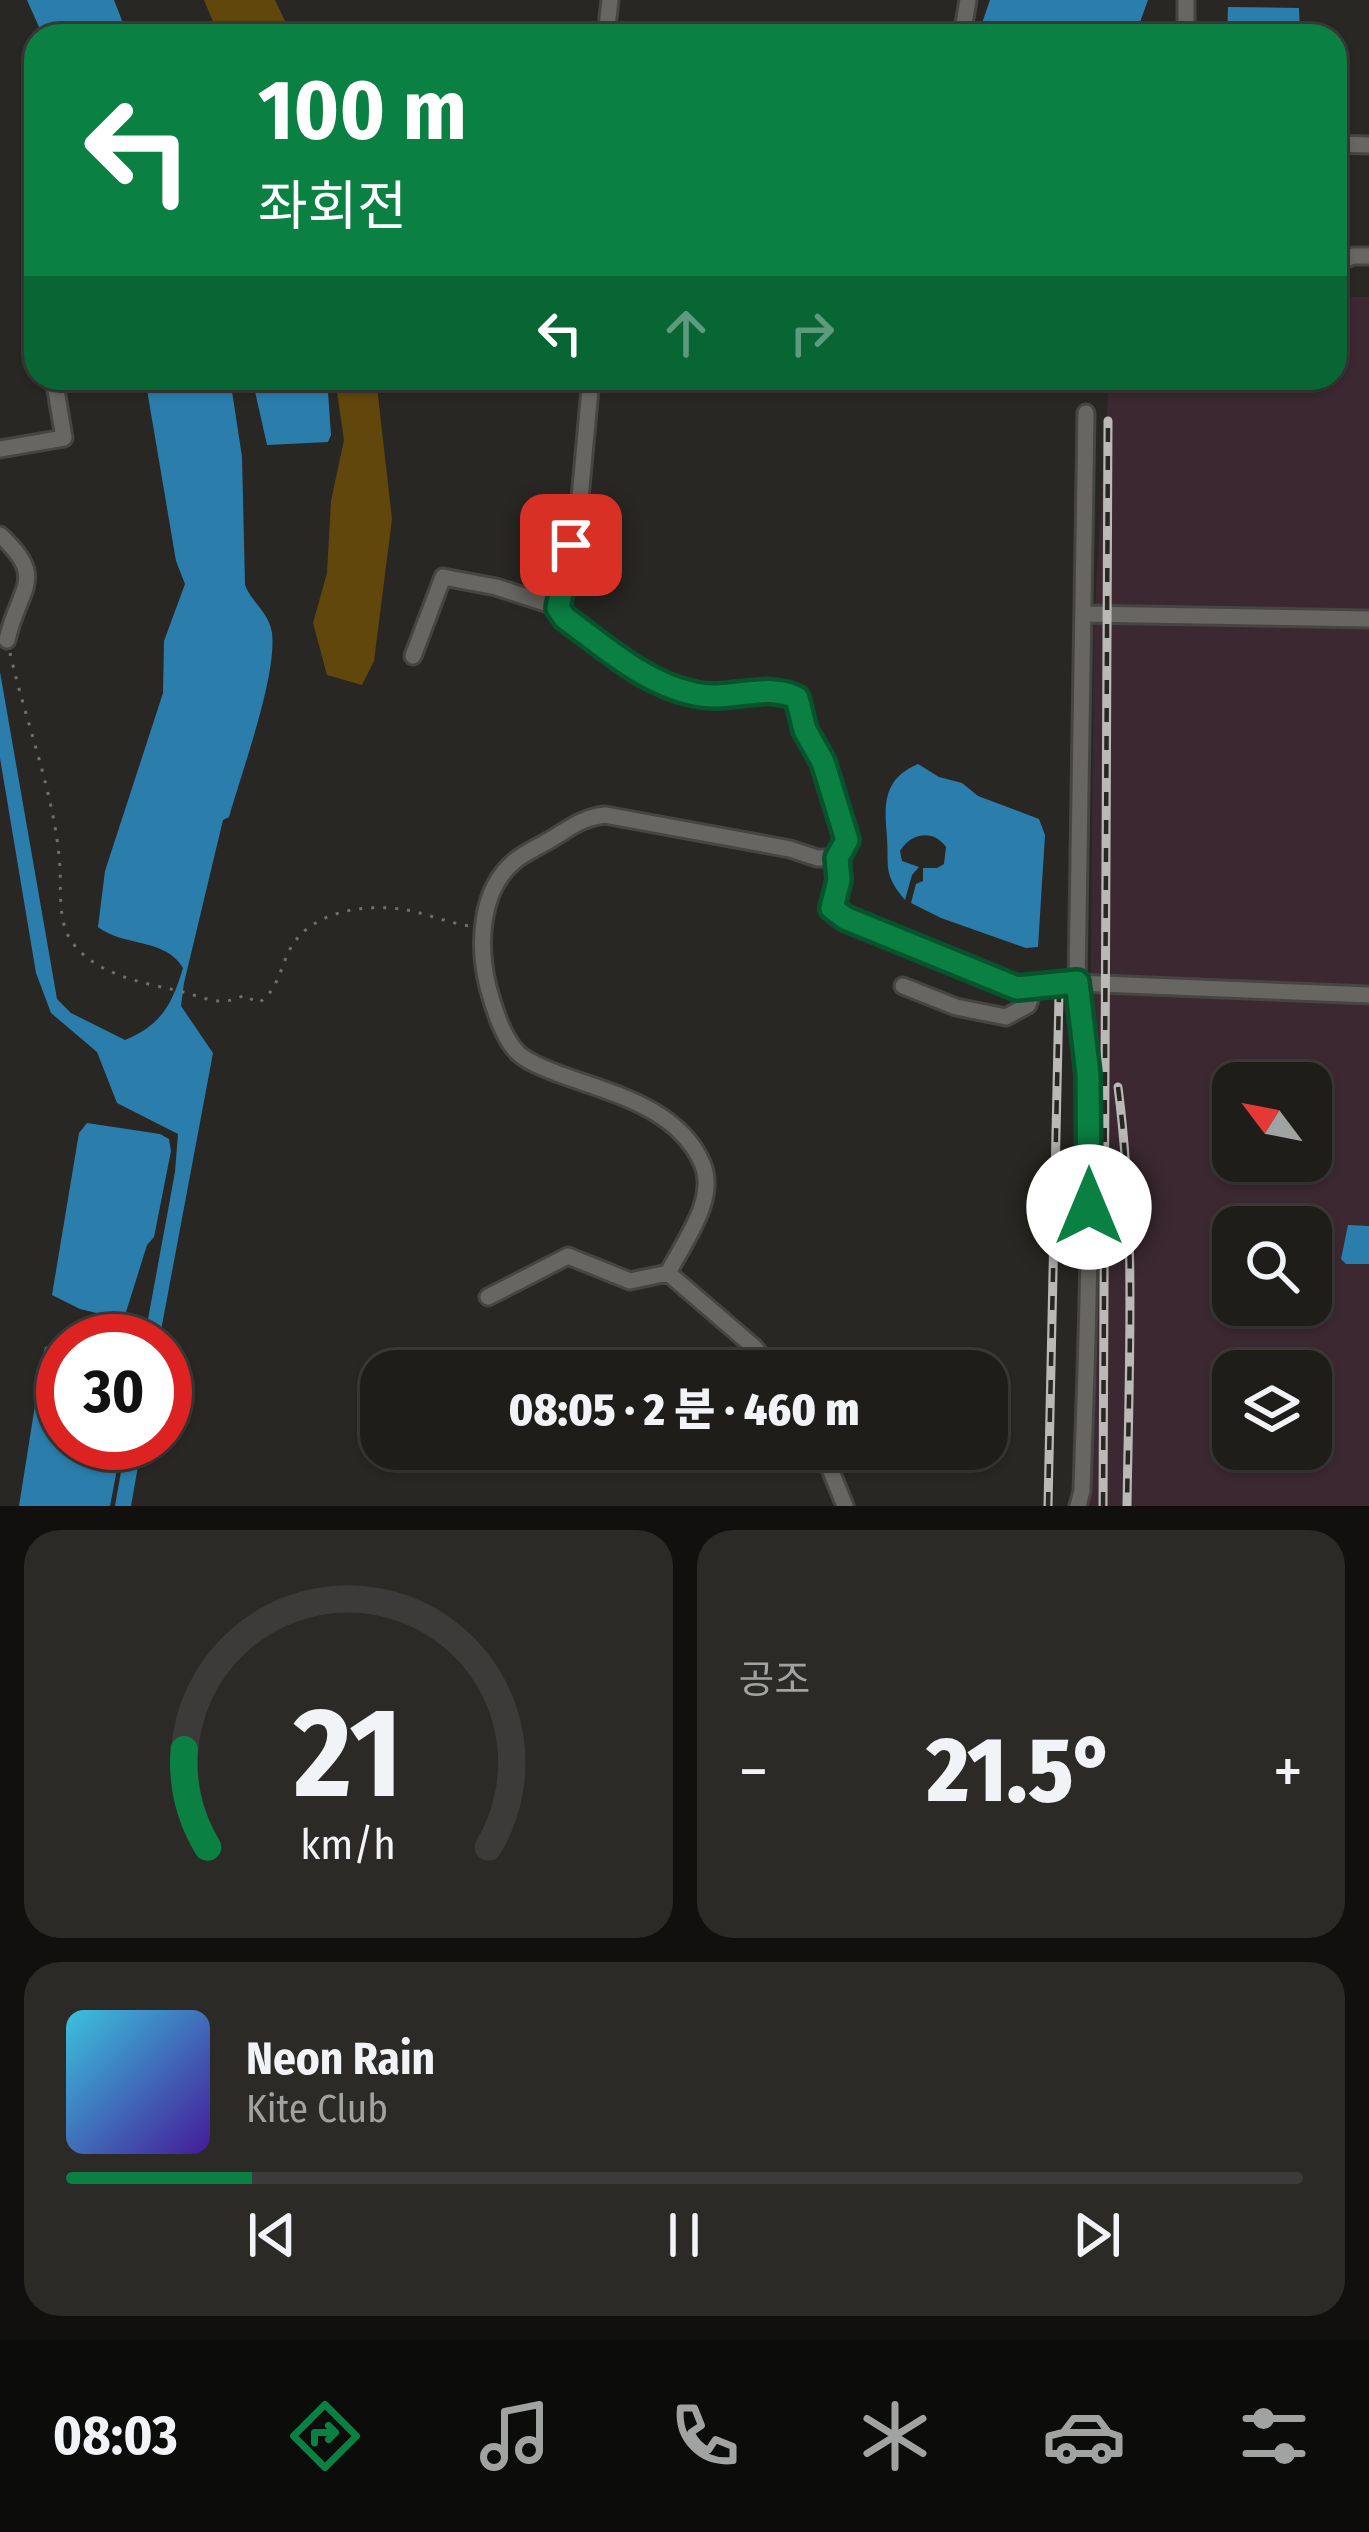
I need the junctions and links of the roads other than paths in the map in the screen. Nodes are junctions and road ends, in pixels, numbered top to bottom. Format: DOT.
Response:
graph roads {
  1 [pos="56,390"];
  2 [pos="590,390"];
  3 [pos="1086,413"];
  4 [pos="0,449"];
  5 [pos="0,535"];
  6 [pos="558,608"];
  7 [pos="1083,614"];
  8 [pos="1369,619"];
  9 [pos="7,640"];
  10 [pos="412,656"];
  11 [pos="837,858"];
  12 [pos="1077,982"];
  13 [pos="1035,985"];
  14 [pos="903,986"];
  15 [pos="1369,995"];
  16 [pos="668,1273"];
  17 [pos="488,1297"];
  18 [pos="757,1350"];
  19 [pos="830,1470"];
  20 [pos="844,1506"];
  21 [pos="1078,1506"];
  1 -- 4 [label="street"];
  2 -- 6 [label="street"];
  3 -- 7 [label="street"];
  5 -- 9 [label="street"];
  6 -- 10 [label="street"];
  6 -- 11 [label="street"];
  7 -- 8 [label="street"];
  7 -- 12 [label="street"];
  11 -- 13 [label="street"];
  11 -- 16 [label="street"];
  12 -- 13 [label="street"];
  12 -- 15 [label="street"];
  12 -- 21 [label="street"];
  13 -- 14 [label="street"];
  16 -- 17 [label="street"];
  16 -- 18 [label="street"];
  19 -- 20 [label="street"];
}
